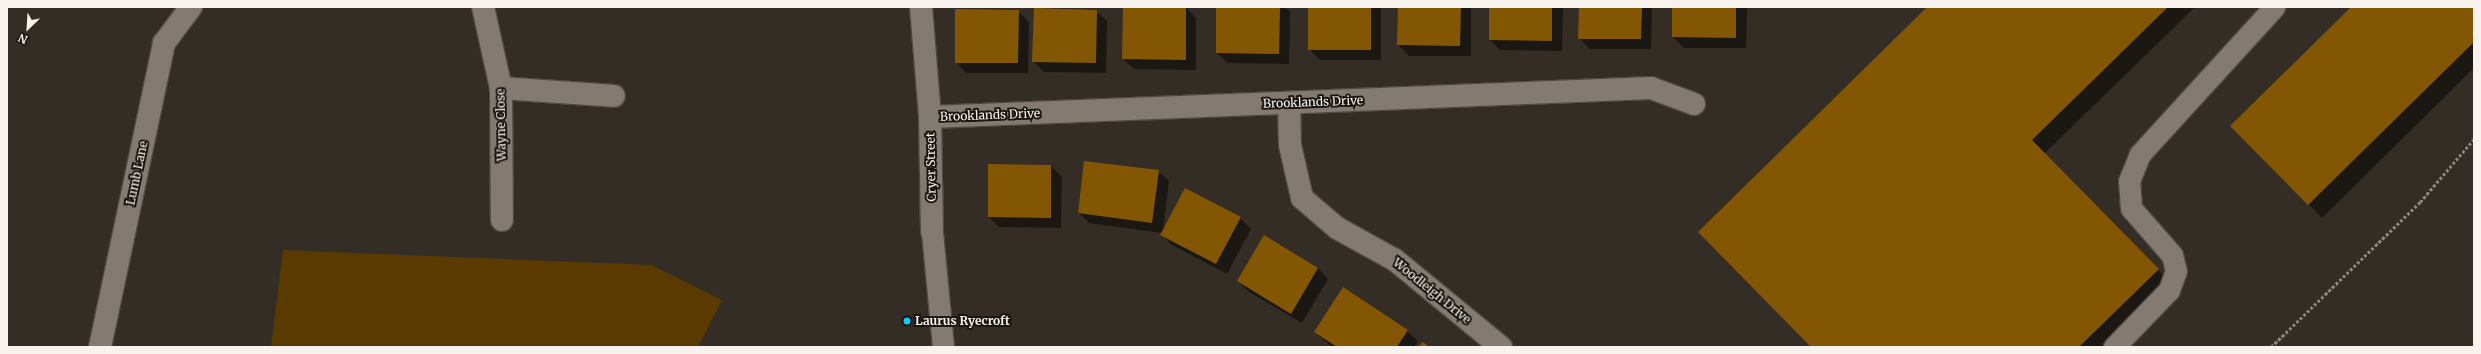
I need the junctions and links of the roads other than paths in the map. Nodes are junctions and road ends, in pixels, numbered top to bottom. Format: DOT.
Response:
graph roads {
  1 [pos="191,7"];
  2 [pos="483,7"];
  3 [pos="921,7"];
  4 [pos="2274,7"];
  5 [pos="501,88"];
  6 [pos="614,96"];
  7 [pos="1290,103"];
  8 [pos="1694,104"];
  9 [pos="930,117"];
  10 [pos="502,220"];
  11 [pos="932,232"];
  12 [pos="100,347"];
  13 [pos="943,347"];
  14 [pos="1501,347"];
  15 [pos="2114,347"];
  1 -- 12 [label="street, Lumb Lane"];
  2 -- 5 [label="street, Wayne Close"];
  3 -- 9 [label="street, Cryer Street"];
  4 -- 15 [label="lane"];
  5 -- 6 [label="street"];
  5 -- 10 [label="street, Wayne Close"];
  7 -- 8 [label="street, Brooklands Drive"];
  7 -- 9 [label="street, Brooklands Drive"];
  7 -- 14 [label="street, Woodleigh Drive"];
  9 -- 11 [label="street, Cryer Street"];
  11 -- 13 [label="lane"];
}
